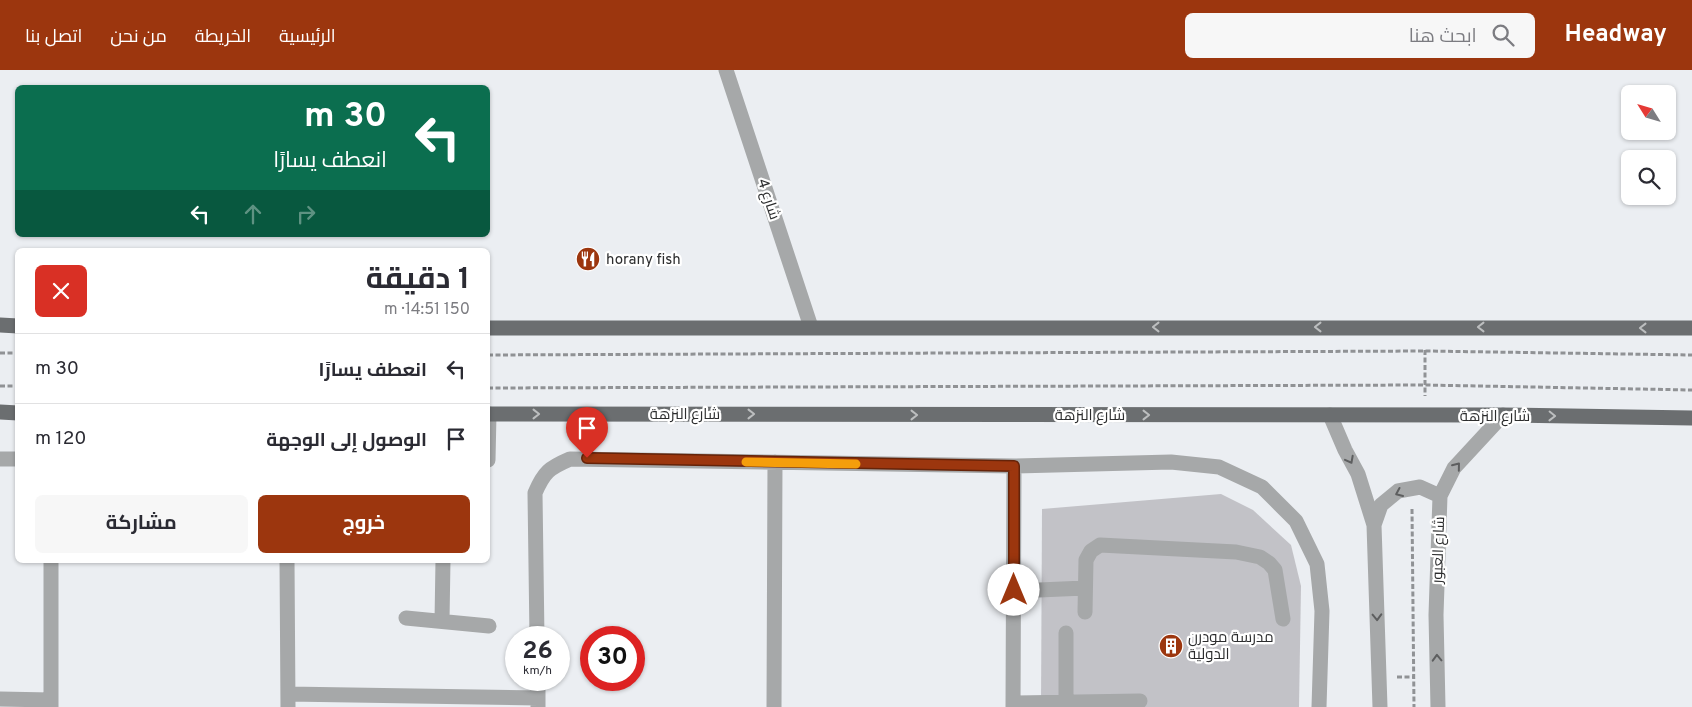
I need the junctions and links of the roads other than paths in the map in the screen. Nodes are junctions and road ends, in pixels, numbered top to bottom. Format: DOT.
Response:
graph roads {
  1 [pos="726,70"];
  2 [pos="0,325"];
  3 [pos="15,326"];
  4 [pos="811,327"];
  5 [pos="490,328"];
  6 [pos="1692,328"];
  7 [pos="0,412"];
  8 [pos="15,412"];
  9 [pos="490,414"];
  10 [pos="1330,415"];
  11 [pos="1503,415"];
  12 [pos="1692,418"];
  13 [pos="0,458"];
  14 [pos="15,459"];
  15 [pos="775,462"];
  16 [pos="1014,466"];
  17 [pos="1440,496"];
  18 [pos="1374,525"];
  19 [pos="51,563"];
  20 [pos="288,563"];
  21 [pos="443,563"];
  22 [pos="1086,588"];
  23 [pos="1014,590"];
  24 [pos="1085,612"];
  25 [pos="406,618"];
  26 [pos="1283,620"];
  27 [pos="442,621"];
  28 [pos="490,626"];
  29 [pos="537,626"];
  30 [pos="1066,633"];
  31 [pos="1438,686"];
  32 [pos="0,699"];
  33 [pos="288,701"];
  34 [pos="1140,701"];
  35 [pos="538,703"];
  36 [pos="51,704"];
  37 [pos="1066,704"];
  38 [pos="1013,705"];
  39 [pos="774,707"];
  40 [pos="1319,707"];
  41 [pos="1380,707"];
  42 [pos="1438,707"];
  43 [pos="1449,707"];
  1 -- 4 [label="street, شارع 4"];
  2 -- 3 [label="main road"];
  4 -- 5 [label="main road"];
  6 -- 4 [label="main road, one-way"];
  7 -- 8 [label="main road"];
  9 -- 10 [label="main road, شارع النزهة, one-way"];
  10 -- 11 [label="main road, شارع النزهة"];
  10 -- 18 [label="street, one-way"];
  11 -- 12 [label="main road, شارع النزهة, one-way"];
  17 -- 11 [label="street, شارع العبور, one-way"];
  13 -- 14 [label="street"];
  15 -- 16 [label="street"];
  15 -- 29 [label="street"];
  15 -- 39 [label="street"];
  16 -- 23 [label="street"];
  16 -- 40 [label="street"];
  17 -- 18 [label="street, one-way"];
  31 -- 17 [label="street, شارع العبور, one-way"];
  18 -- 41 [label="street, one-way"];
  19 -- 36 [label="street"];
  20 -- 33 [label="street"];
  21 -- 27 [label="street"];
  22 -- 23 [label="street"];
  22 -- 24 [label="street"];
  22 -- 26 [label="street"];
  23 -- 38 [label="street"];
  25 -- 27 [label="street"];
  27 -- 28 [label="street"];
  30 -- 37 [label="street"];
  31 -- 42 [label="street, شارع العبور"];
  31 -- 43 [label="street"];
  32 -- 36 [label="street"];
  33 -- 35 [label="street"];
  34 -- 37 [label="street"];
  37 -- 38 [label="street"];
}
